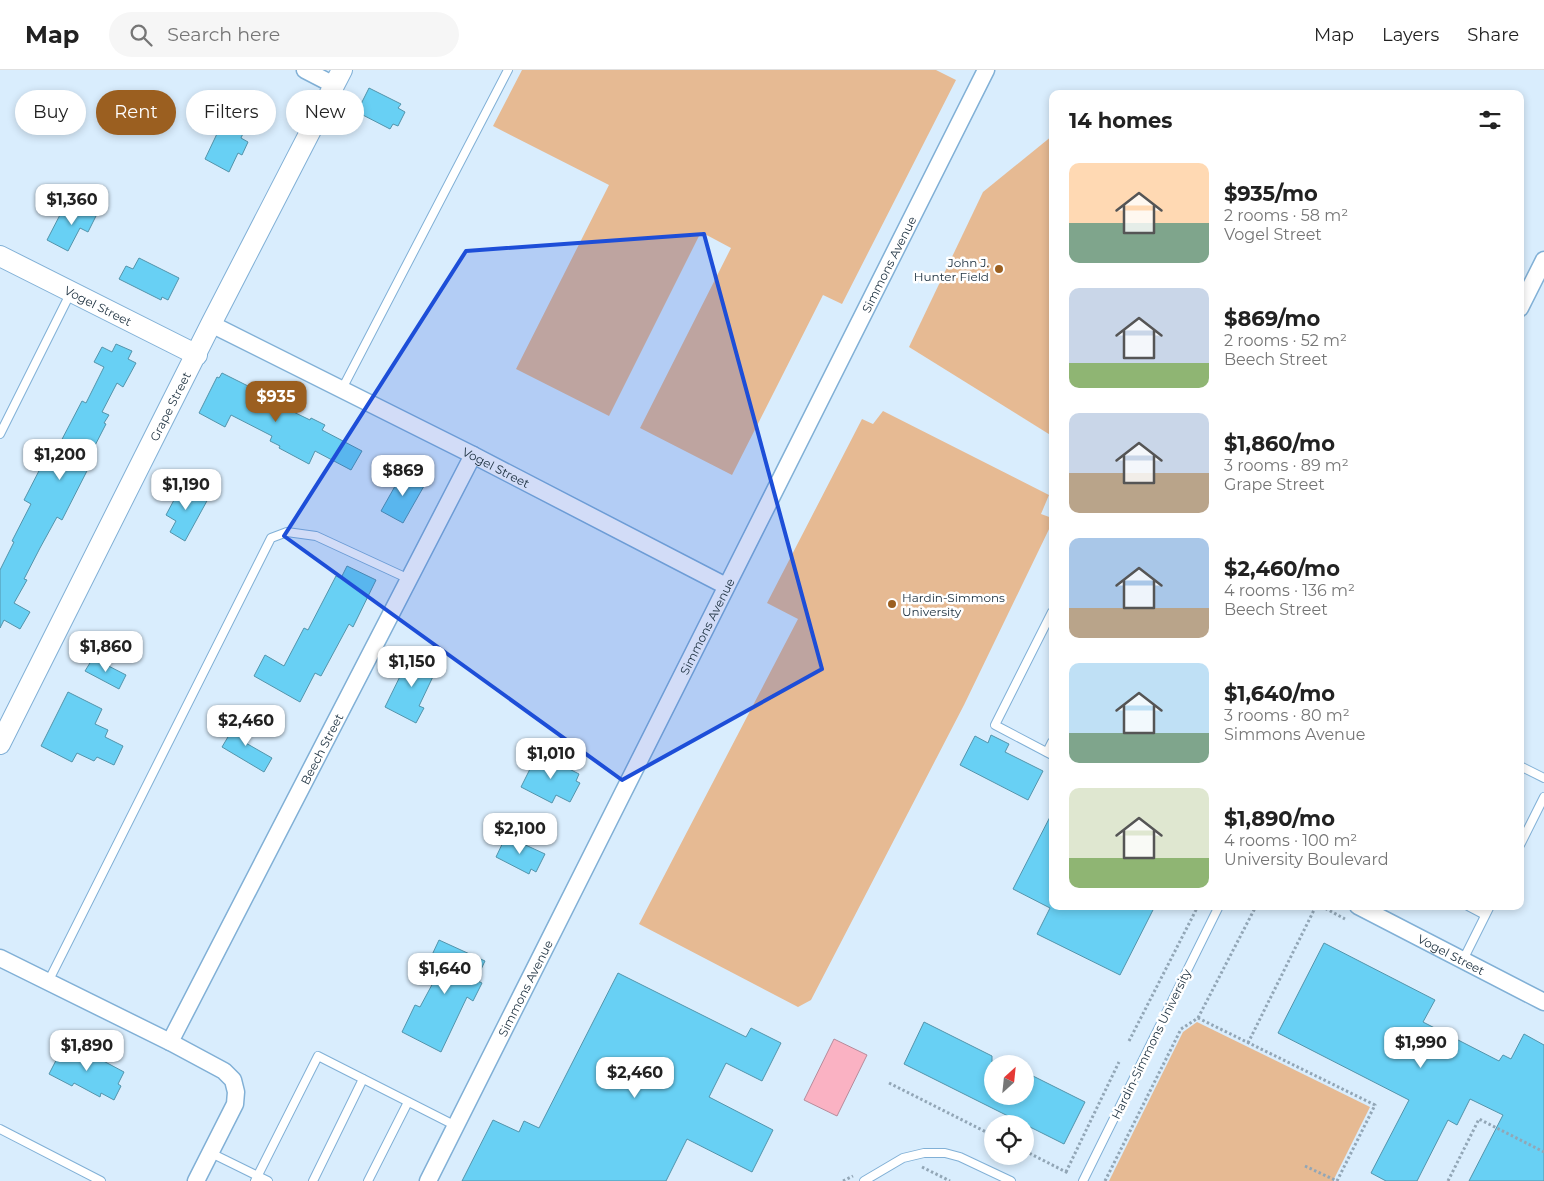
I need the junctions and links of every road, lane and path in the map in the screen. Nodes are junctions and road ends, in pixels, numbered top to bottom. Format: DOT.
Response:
graph roads {
  1 [pos="305,70"];
  2 [pos="508,70"];
  3 [pos="986,70"];
  4 [pos="338,78"];
  5 [pos="0,256"];
  6 [pos="1544,260"];
  7 [pos="1538,285"];
  8 [pos="71,292"];
  9 [pos="1524,303"];
  10 [pos="211,324"];
  11 [pos="197,355"];
  12 [pos="342,390"];
  13 [pos="0,434"];
  14 [pos="473,455"];
  15 [pos="409,579"];
  16 [pos="726,586"];
  17 [pos="1049,618"];
  18 [pos="0,744"];
  19 [pos="1049,752"];
  20 [pos="1524,769"];
  21 [pos="1544,778"];
  22 [pos="1544,797"];
  23 [pos="1524,837"];
  24 [pos="1196,910"];
  25 [pos="1217,910"];
  26 [pos="1254,910"];
  27 [pos="1314,910"];
  28 [pos="1366,910"];
  29 [pos="1476,910"];
  30 [pos="1488,910"];
  31 [pos="1485,915"];
  32 [pos="0,958"];
  33 [pos="1463,960"];
  34 [pos="48,982"];
  35 [pos="1544,1002"];
  36 [pos="1198,1018"];
  37 [pos="1129,1041"];
  38 [pos="170,1042"];
  39 [pos="1248,1043"];
  40 [pos="1119,1062"];
  41 [pos="364,1079"];
  42 [pos="889,1083"];
  43 [pos="408,1102"];
  44 [pos="456,1126"];
  45 [pos="0,1129"];
  46 [pos="984,1131"];
  47 [pos="211,1152"];
  48 [pos="1544,1152"];
  49 [pos="1034,1156"];
  50 [pos="917,1164"];
  51 [pos="1305,1166"];
  52 [pos="256,1178"];
  53 [pos="101,1181"];
  54 [pos="196,1181"];
  55 [pos="268,1181"];
  56 [pos="313,1181"];
  57 [pos="368,1181"];
  58 [pos="428,1181"];
  59 [pos="864,1181"];
  60 [pos="950,1181"];
  61 [pos="1011,1181"];
  62 [pos="1083,1181"];
  63 [pos="1105,1181"];
  64 [pos="1337,1181"];
  65 [pos="1448,1181"];
  1 -- 4 [label="street"];
  2 -- 12 [label="lane"];
  3 -- 16 [label="street, Simmons Avenue"];
  4 -- 10 [label="street, Grape Street"];
  5 -- 8 [label="street, Vogel Street"];
  6 -- 7 [label="street"];
  7 -- 9 [label="street"];
  8 -- 11 [label="street, Vogel Street"];
  8 -- 13 [label="lane"];
  10 -- 11 [label="street, Grape Street"];
  10 -- 12 [label="street, Vogel Street"];
  11 -- 18 [label="street, Grape Street"];
  12 -- 14 [label="street, Vogel Street"];
  14 -- 15 [label="street, Beech Street"];
  14 -- 16 [label="street, Vogel Street"];
  15 -- 34 [label="lane"];
  15 -- 38 [label="street, Beech Street"];
  16 -- 44 [label="street, Simmons Avenue"];
  17 -- 19 [label="lane"];
  20 -- 21 [label="lane"];
  22 -- 23 [label="lane"];
  24 -- 37 [label="path"];
  25 -- 62 [label="lane, Hardin-Simmons University"];
  26 -- 36 [label="path"];
  27 -- 39 [label="path"];
  28 -- 33 [label="street, Vogel Street"];
  29 -- 31 [label="lane"];
  30 -- 31 [label="lane"];
  31 -- 33 [label="lane"];
  32 -- 34 [label="street"];
  33 -- 35 [label="street, Vogel Street"];
  34 -- 38 [label="street"];
  36 -- 39 [label="path"];
  36 -- 63 [label="path"];
  38 -- 47 [label="street"];
  39 -- 64 [label="path"];
  40 -- 49 [label="path"];
  41 -- 43 [label="lane"];
  41 -- 52 [label="lane"];
  41 -- 56 [label="lane"];
  42 -- 46 [label="path"];
  43 -- 44 [label="lane"];
  43 -- 57 [label="lane"];
  44 -- 58 [label="street, Simmons Avenue"];
  45 -- 53 [label="lane"];
  47 -- 52 [label="lane"];
  47 -- 54 [label="street"];
  48 -- 65 [label="path"];
  50 -- 60 [label="path"];
  51 -- 64 [label="path"];
  52 -- 55 [label="lane"];
  59 -- 61 [label="lane"];
}
